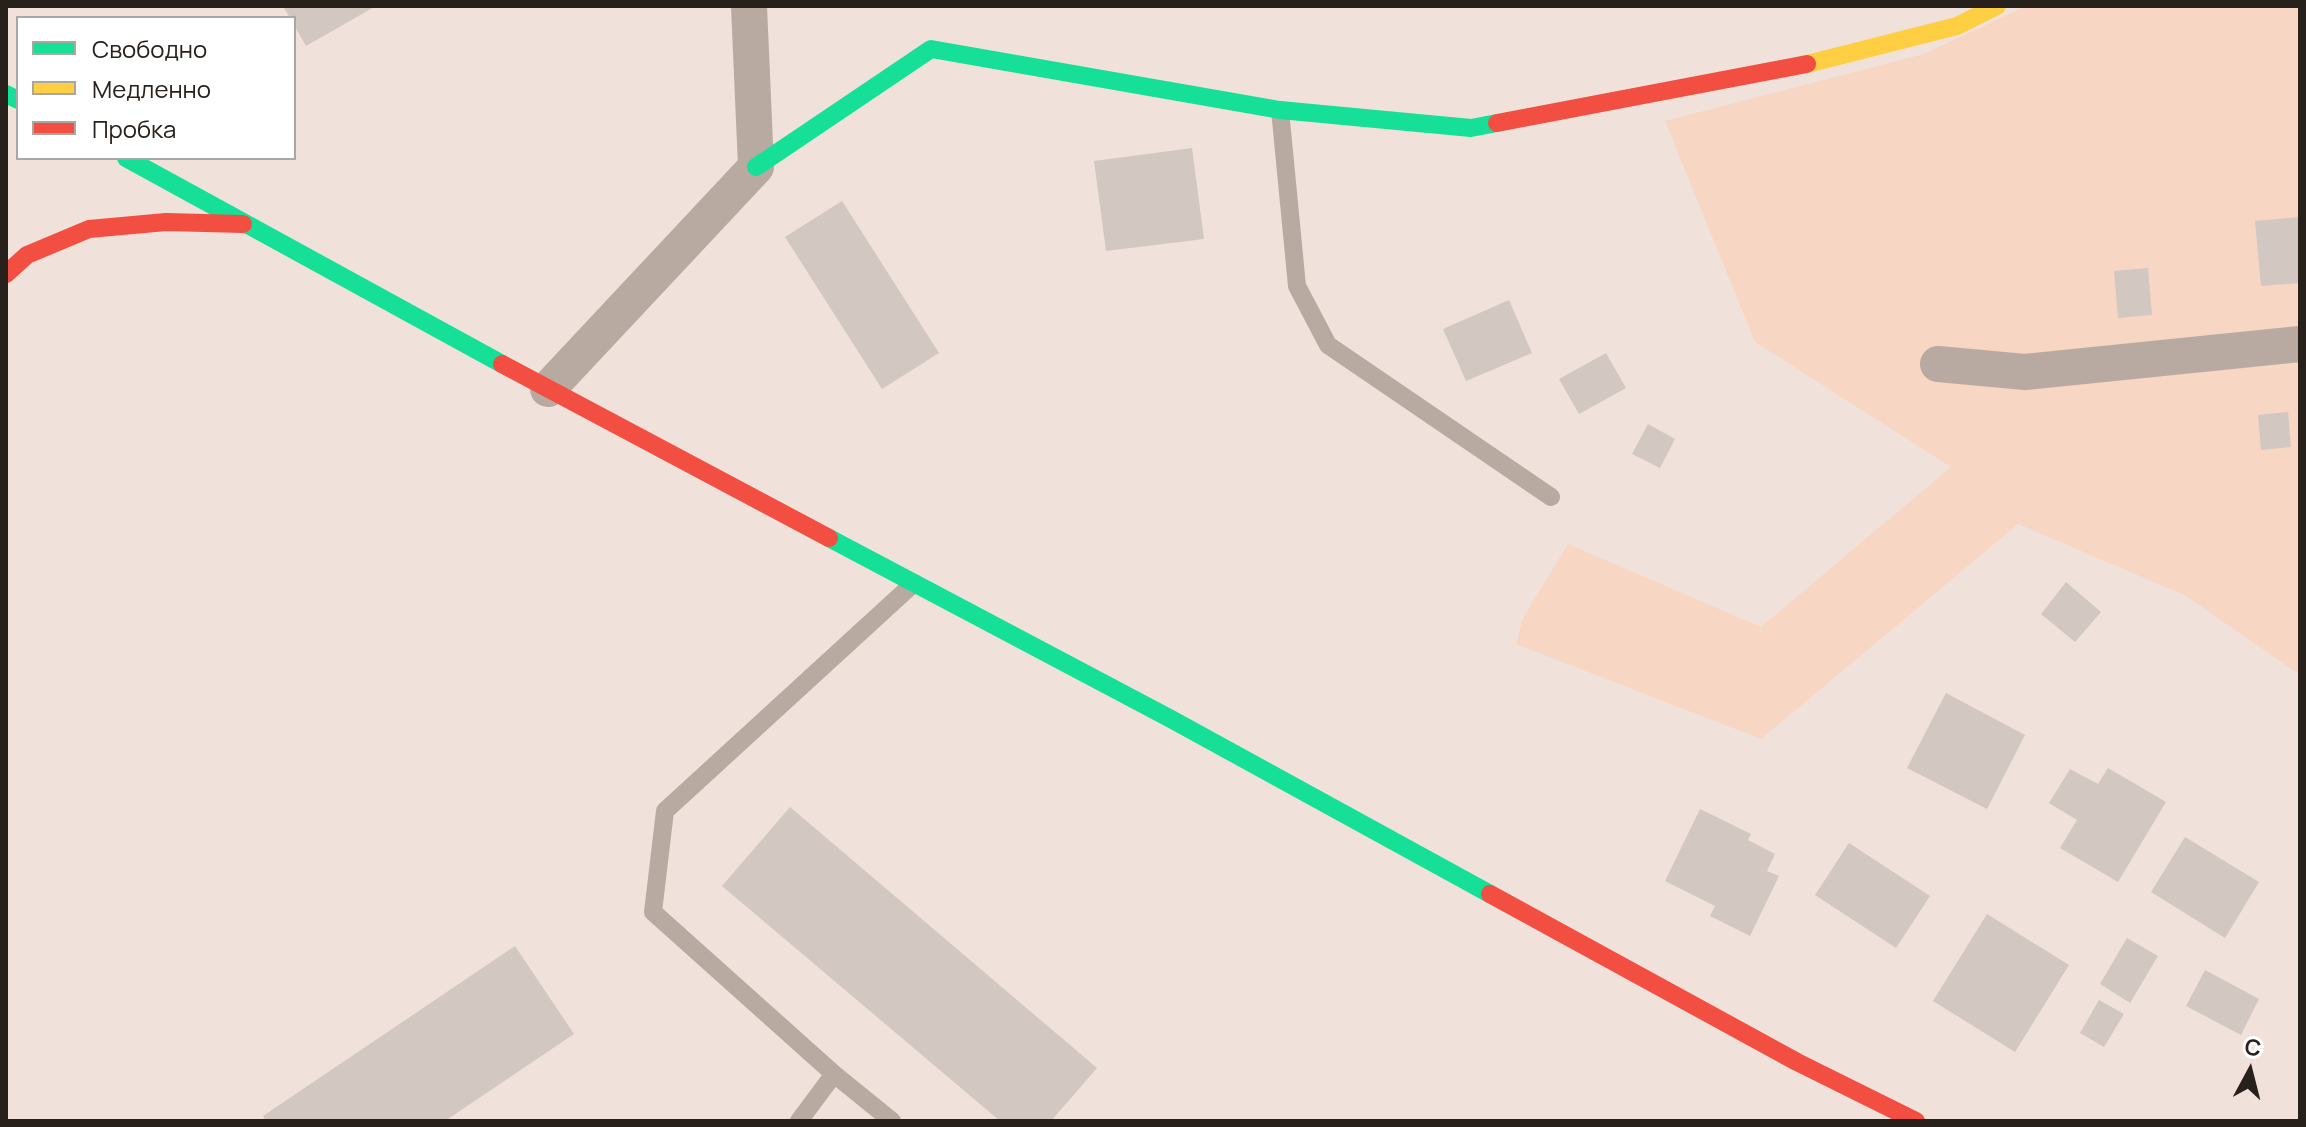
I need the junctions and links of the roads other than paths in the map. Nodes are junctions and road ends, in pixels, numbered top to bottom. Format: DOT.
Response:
graph roads {
  1 [pos="749,6"];
  2 [pos="1997,6"];
  3 [pos="1280,110"];
  4 [pos="130,160"];
  5 [pos="756,167"];
  6 [pos="250,224"];
  7 [pos="6,274"];
  8 [pos="2300,344"];
  9 [pos="1938,364"];
  10 [pos="548,389"];
  11 [pos="1551,497"];
  12 [pos="914,583"];
  13 [pos="834,1074"];
  14 [pos="799,1121"];
  15 [pos="892,1121"];
  16 [pos="1916,1121"];
  1 -- 5 [label="street"];
  2 -- 3 [label="street"];
  3 -- 5 [label="street"];
  3 -- 11 [label="lane"];
  4 -- 6 [label="street"];
  5 -- 10 [label="street"];
  6 -- 7 [label="street"];
  6 -- 10 [label="street"];
  8 -- 9 [label="street"];
  10 -- 12 [label="street"];
  12 -- 13 [label="lane"];
  12 -- 16 [label="street"];
  13 -- 14 [label="lane"];
  13 -- 15 [label="lane"];
}
